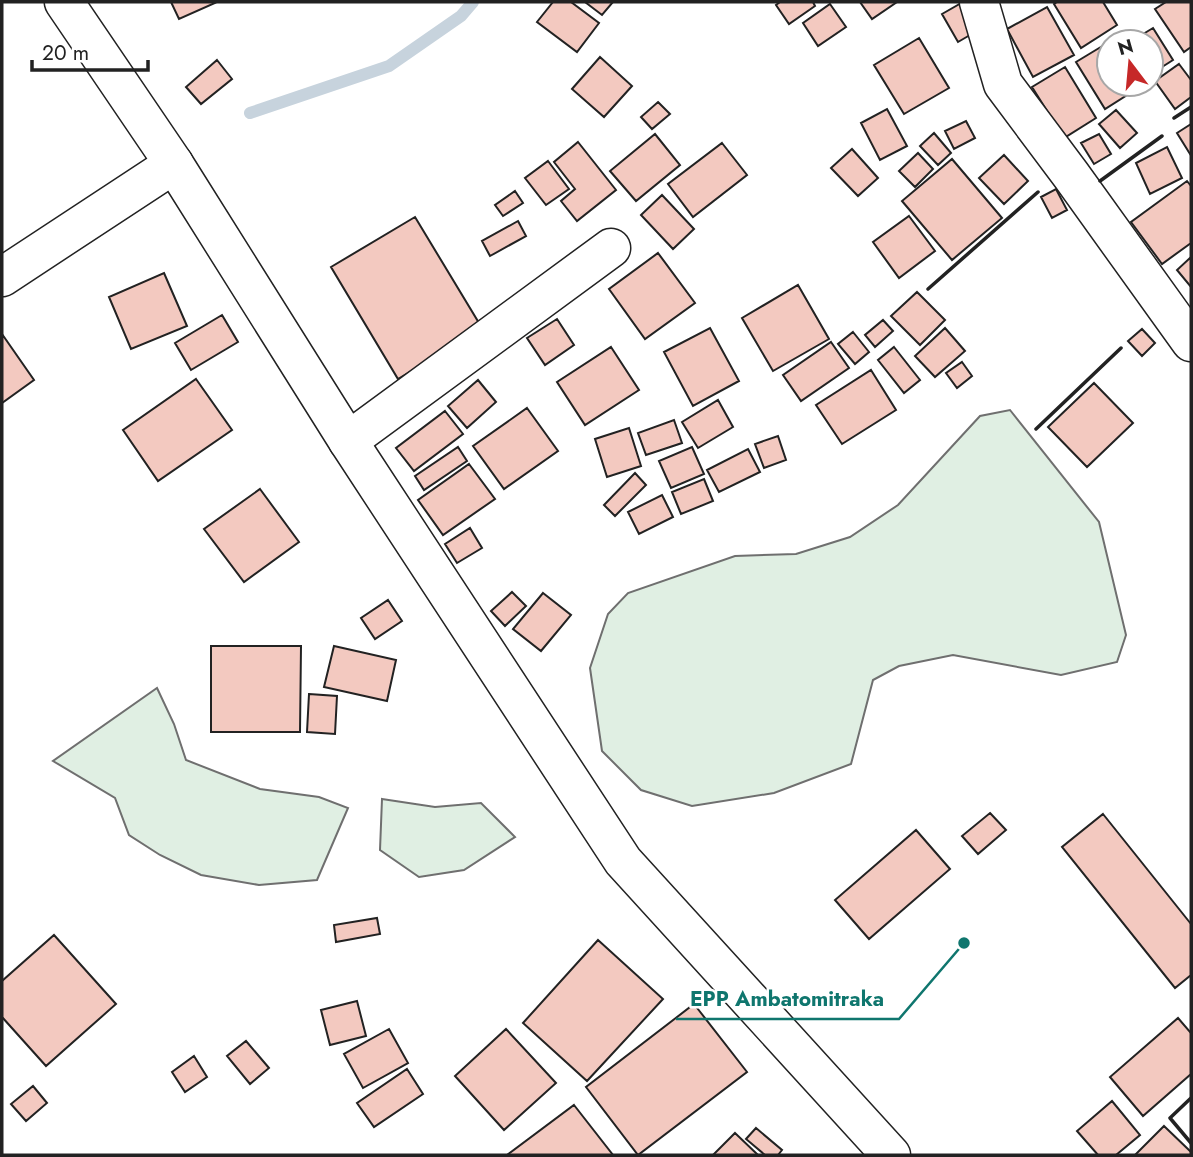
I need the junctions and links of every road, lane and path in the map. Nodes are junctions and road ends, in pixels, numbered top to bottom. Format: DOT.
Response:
graph roads {
  1 [pos="64,2"];
  2 [pos="979,2"];
  3 [pos="174,164"];
  4 [pos="611,248"];
  5 [pos="2,277"];
  6 [pos="1191,342"];
  7 [pos="348,442"];
  8 [pos="891,1155"];
  1 -- 3 [label="main road"];
  2 -- 6 [label="main road"];
  3 -- 5 [label="main road"];
  3 -- 7 [label="main road"];
  4 -- 7 [label="main road"];
  7 -- 8 [label="main road"];
}
